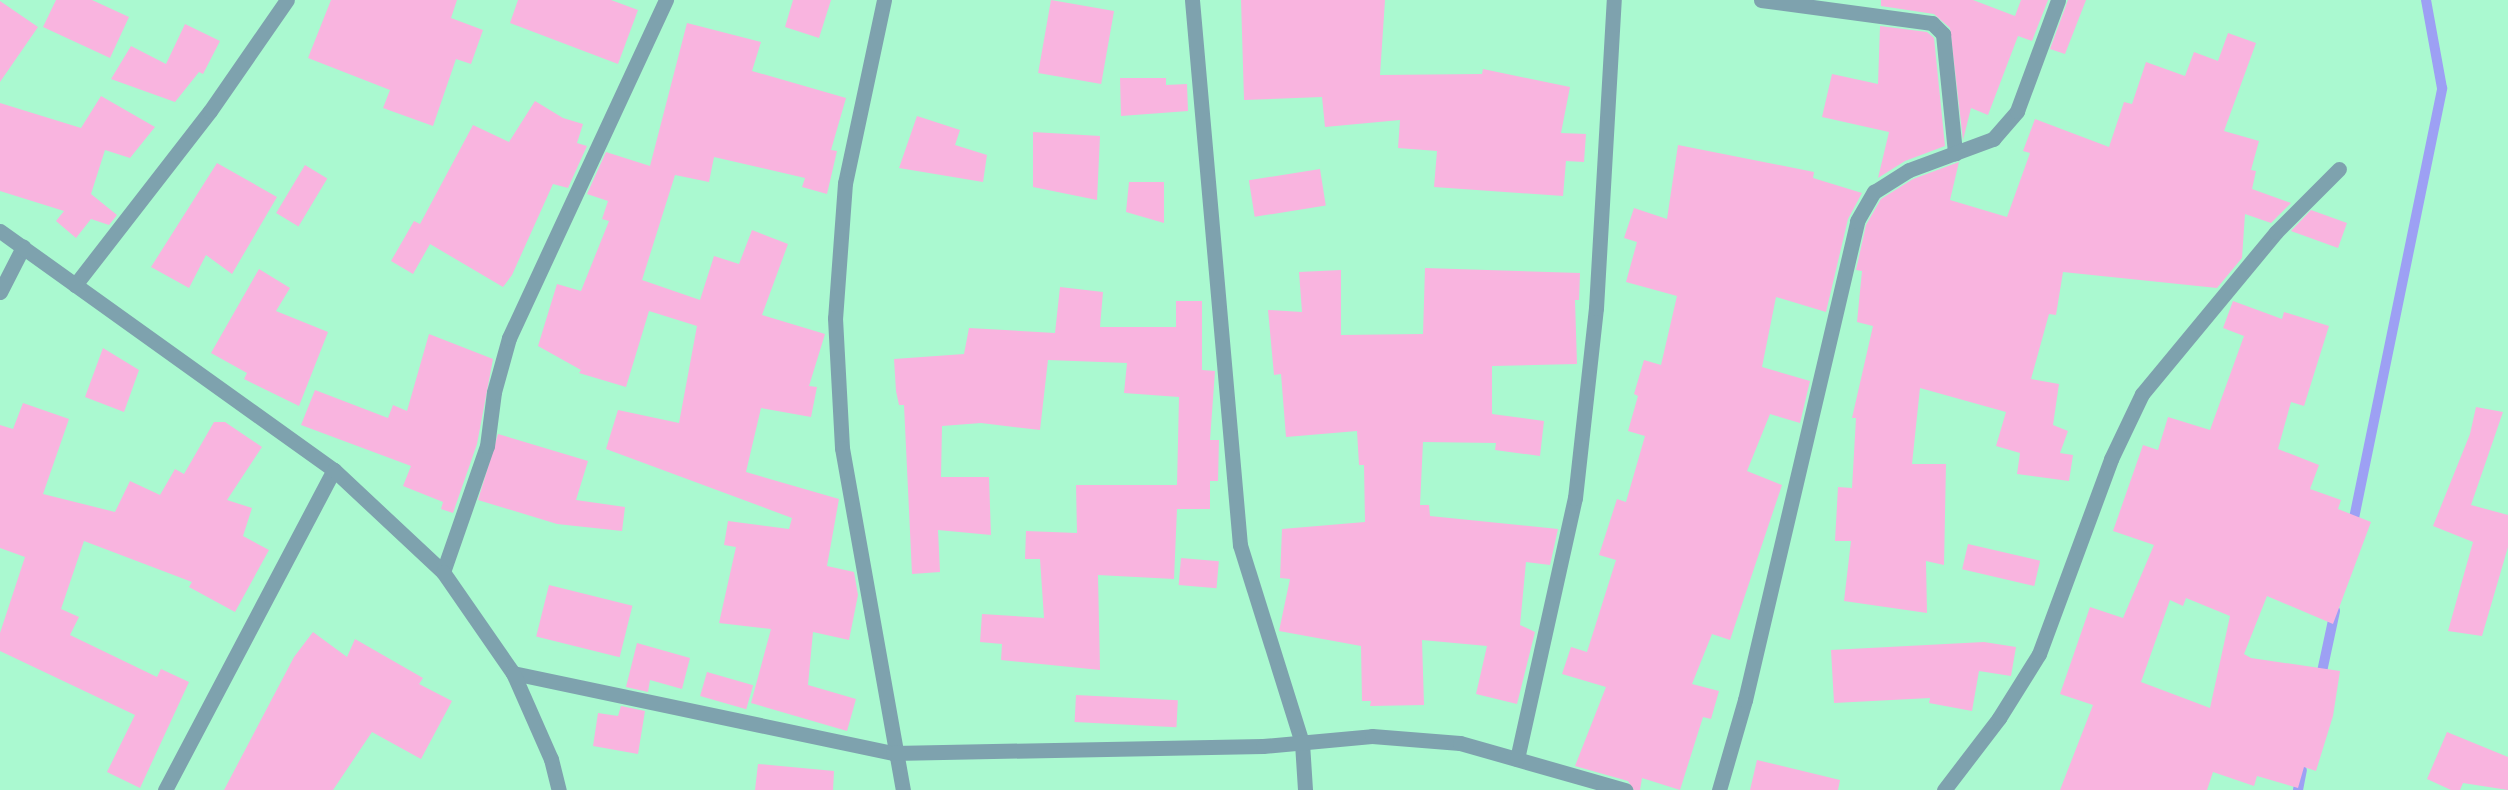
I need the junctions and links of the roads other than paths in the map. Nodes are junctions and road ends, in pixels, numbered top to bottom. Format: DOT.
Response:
graph roads {
  1 [pos="287,0"];
  2 [pos="666,0"];
  3 [pos="884,0"];
  4 [pos="1192,0"];
  5 [pos="1614,0"];
  6 [pos="1761,0"];
  7 [pos="2058,0"];
  8 [pos="1955,153"];
  9 [pos="2339,169"];
  10 [pos="0,231"];
  11 [pos="23,247"];
  12 [pos="75,285"];
  13 [pos="0,292"];
  14 [pos="334,470"];
  15 [pos="443,572"];
  16 [pos="513,673"];
  17 [pos="1302,743"];
  18 [pos="893,753"];
  19 [pos="1517,759"];
  20 [pos="165,790"];
  21 [pos="559,790"];
  22 [pos="903,790"];
  23 [pos="1305,790"];
  24 [pos="1625,790"];
  25 [pos="1719,790"];
  26 [pos="1944,790"];
  1 -- 12 [label="street"];
  2 -- 15 [label="street"];
  3 -- 18 [label="street"];
  4 -- 17 [label="street"];
  5 -- 19 [label="street"];
  6 -- 8 [label="street"];
  7 -- 8 [label="street"];
  8 -- 25 [label="street"];
  9 -- 26 [label="street"];
  10 -- 11 [label="street"];
  11 -- 12 [label="street"];
  11 -- 13 [label="street"];
  12 -- 14 [label="street"];
  14 -- 15 [label="street"];
  14 -- 20 [label="street"];
  15 -- 16 [label="street"];
  16 -- 18 [label="street"];
  16 -- 21 [label="street"];
  17 -- 18 [label="street"];
  17 -- 19 [label="street"];
  17 -- 23 [label="street"];
  18 -- 22 [label="street"];
  19 -- 24 [label="street"];
}
